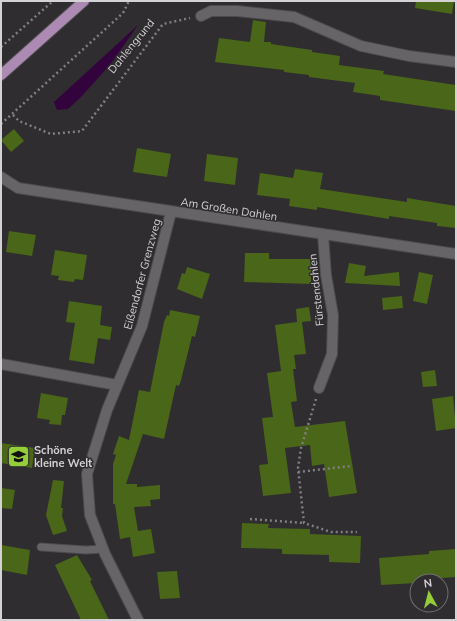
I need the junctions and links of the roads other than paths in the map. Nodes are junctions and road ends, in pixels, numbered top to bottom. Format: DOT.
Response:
graph roads {
  1 [pos="84,1"];
  2 [pos="200,16"];
  3 [pos="456,62"];
  4 [pos="1,75"];
  5 [pos="1,177"];
  6 [pos="171,212"];
  7 [pos="323,235"];
  8 [pos="456,254"];
  9 [pos="1,364"];
  10 [pos="117,385"];
  11 [pos="319,388"];
  12 [pos="41,547"];
  13 [pos="103,549"];
  14 [pos="138,620"];
  1 -- 4 [label="main road"];
  2 -- 3 [label="street"];
  5 -- 6 [label="street, Am Großen Dahlen"];
  6 -- 7 [label="street, Am Großen Dahlen"];
  6 -- 10 [label="street, Eißendorfer Grenzweg"];
  7 -- 8 [label="street, Am Großen Dahlen"];
  7 -- 11 [label="street, Fürstendahlen"];
  9 -- 10 [label="street"];
  10 -- 13 [label="street, Eißendorfer Grenzweg"];
  12 -- 13 [label="lane"];
  13 -- 14 [label="street, Eißendorfer Grenzweg"];
}
